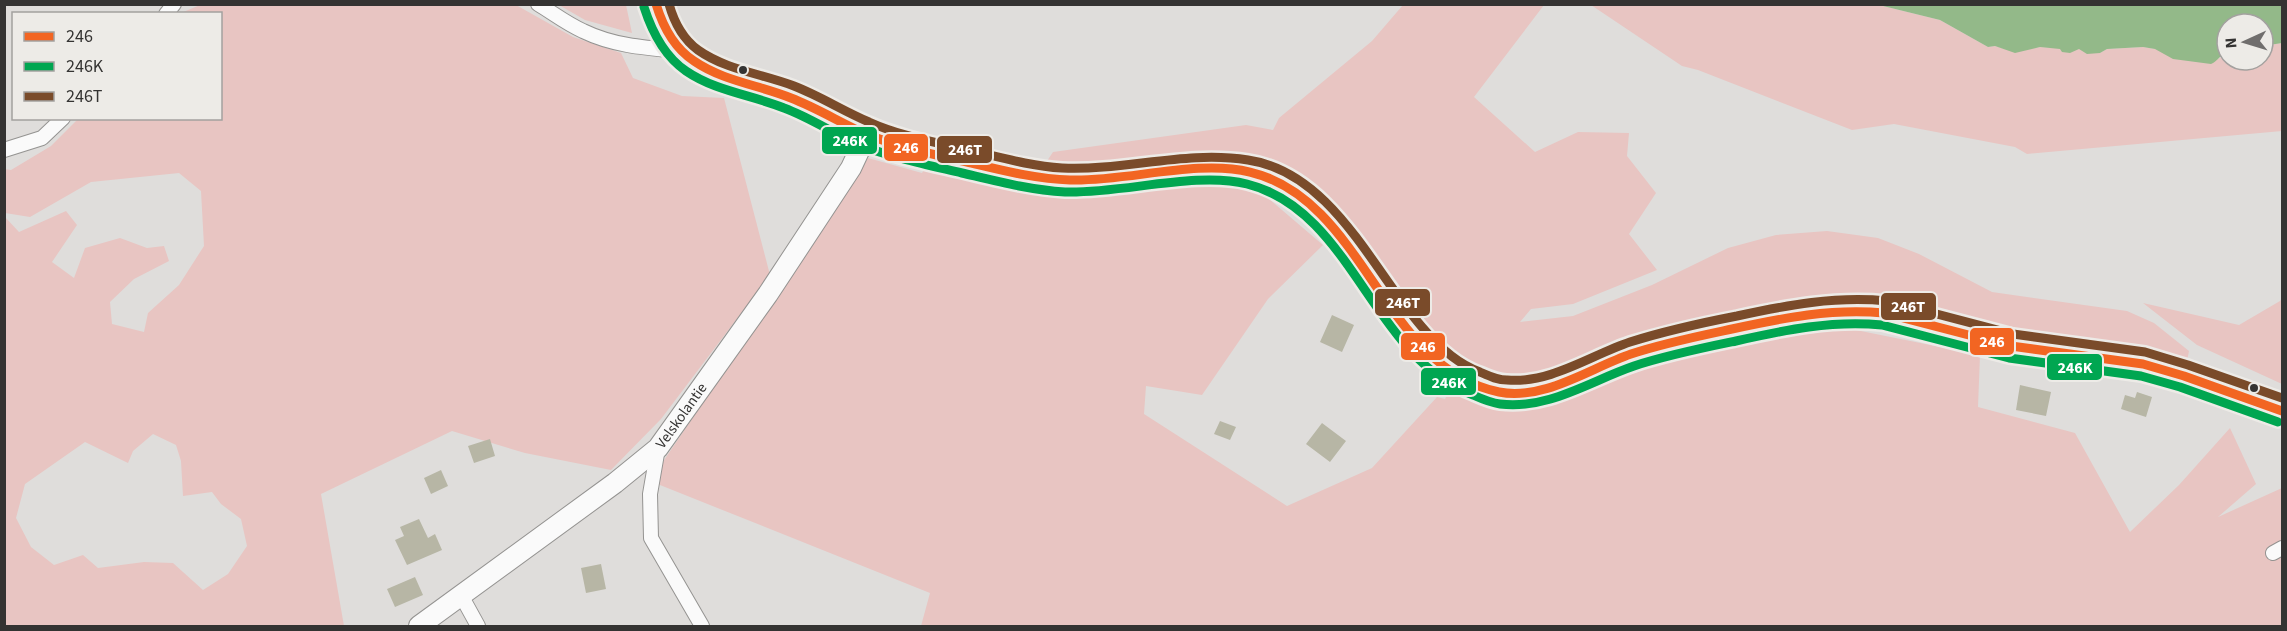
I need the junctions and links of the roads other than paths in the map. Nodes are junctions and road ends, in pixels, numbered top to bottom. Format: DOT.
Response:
graph roads {
  1 [pos="538,4"];
  2 [pos="656,4"];
  3 [pos="680,51"];
  4 [pos="61,120"];
  5 [pos="867,134"];
  6 [pos="4,150"];
  7 [pos="2283,411"];
  8 [pos="658,448"];
  9 [pos="462,597"];
  10 [pos="419,627"];
  11 [pos="478,627"];
  12 [pos="702,627"];
  1 -- 3 [label="street"];
  2 -- 3 [label="main road"];
  3 -- 5 [label="main road"];
  4 -- 6 [label="street"];
  5 -- 7 [label="main road"];
  5 -- 8 [label="main road, Velskolantie"];
  8 -- 9 [label="main road, Velskolantie"];
  8 -- 12 [label="street"];
  9 -- 10 [label="main road, Velskolantie"];
  9 -- 11 [label="street"];
}
